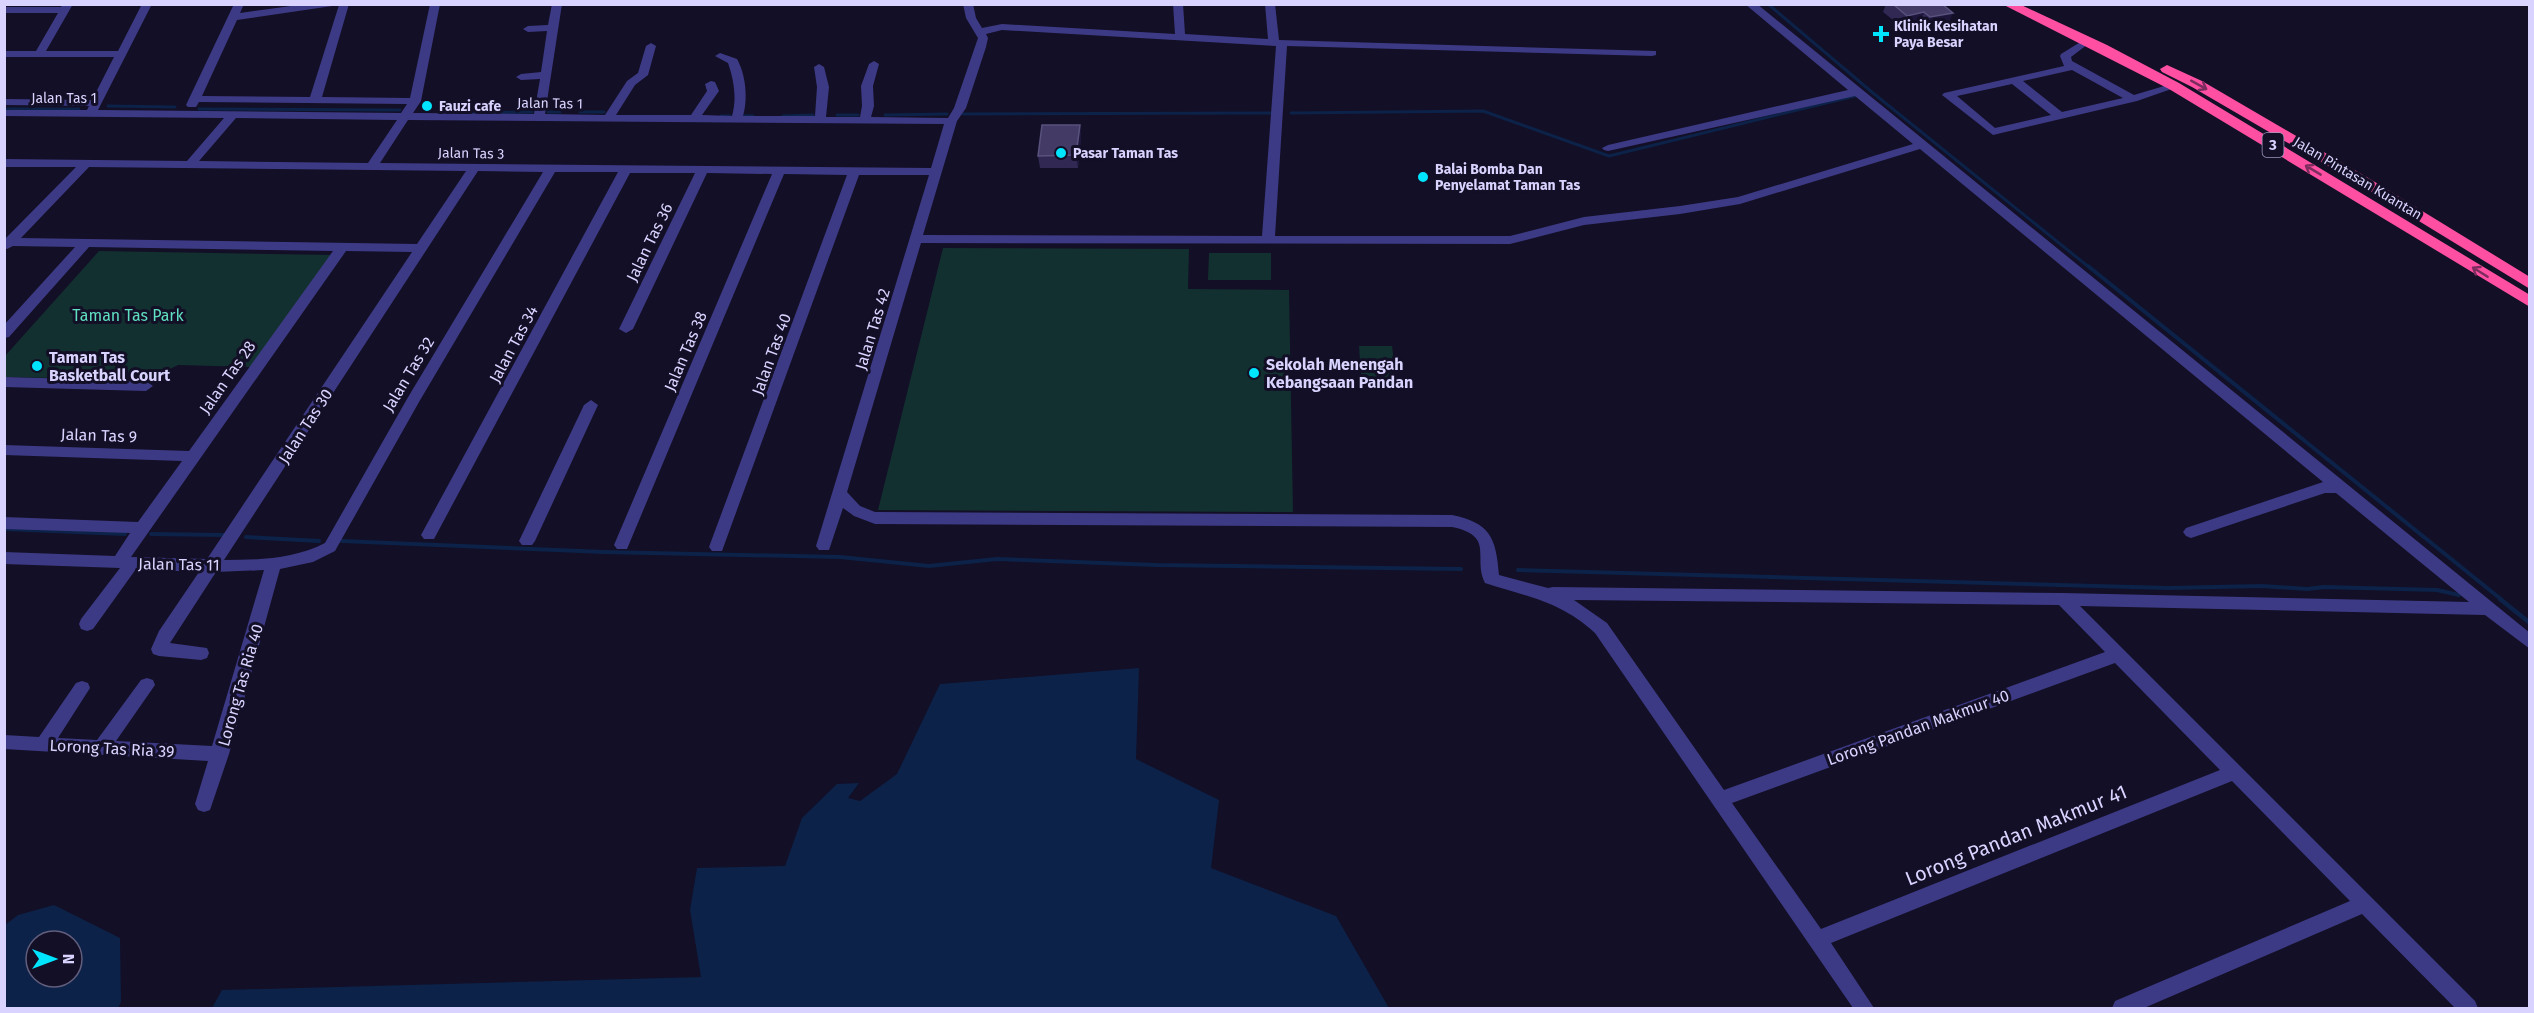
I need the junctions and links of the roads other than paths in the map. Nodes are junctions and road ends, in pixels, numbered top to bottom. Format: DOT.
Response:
graph roads {
  1 [pos="147,4"];
  2 [pos="239,4"];
  3 [pos="334,4"];
  4 [pos="344,4"];
  5 [pos="435,4"];
  6 [pos="557,4"];
  7 [pos="968,4"];
  8 [pos="1178,4"];
  9 [pos="1270,4"];
  10 [pos="1750,4"];
  11 [pos="2008,4"];
  12 [pos="2033,4"];
  13 [pos="21,7"];
  14 [pos="66,7"];
  15 [pos="4,10"];
  16 [pos="233,17"];
  17 [pos="553,28"];
  18 [pos="528,30"];
  19 [pos="980,32"];
  20 [pos="1180,37"];
  21 [pos="2087,41"];
  22 [pos="1278,42"];
  23 [pos="651,46"];
  24 [pos="1652,53"];
  25 [pos="4,54"];
  26 [pos="39,54"];
  27 [pos="120,54"];
  28 [pos="720,56"];
  29 [pos="874,64"];
  30 [pos="819,67"];
  31 [pos="2072,67"];
  32 [pos="545,75"];
  33 [pos="521,77"];
  34 [pos="2013,80"];
  35 [pos="711,84"];
  36 [pos="2174,86"];
  37 [pos="1856,92"];
  38 [pos="196,99"];
  39 [pos="2133,99"];
  40 [pos="315,100"];
  41 [pos="415,101"];
  42 [pos="4,102"];
  43 [pos="93,108"];
  44 [pos="4,113"];
  45 [pos="185,114"];
  46 [pos="233,115"];
  47 [pos="406,116"];
  48 [pos="538,117"];
  49 [pos="2061,117"];
  50 [pos="608,118"];
  51 [pos="694,119"];
  52 [pos="737,119"];
  53 [pos="820,120"];
  54 [pos="865,120"];
  55 [pos="951,121"];
  56 [pos="1921,145"];
  57 [pos="1608,148"];
  58 [pos="86,164"];
  59 [pos="6,165"];
  60 [pos="190,165"];
  61 [pos="371,166"];
  62 [pos="474,168"];
  63 [pos="551,168"];
  64 [pos="626,169"];
  65 [pos="703,170"];
  66 [pos="779,171"];
  67 [pos="854,171"];
  68 [pos="936,172"];
  69 [pos="916,239"];
  70 [pos="1268,240"];
  71 [pos="86,243"];
  72 [pos="7,245"];
  73 [pos="342,247"];
  74 [pos="421,248"];
  75 [pos="2529,284"];
  76 [pos="2529,302"];
  77 [pos="626,329"];
  78 [pos="4,334"];
  79 [pos="4,382"];
  80 [pos="146,386"];
  81 [pos="591,405"];
  82 [pos="4,450"];
  83 [pos="193,456"];
  84 [pos="2342,487"];
  85 [pos="840,493"];
  86 [pos="4,523"];
  87 [pos="142,528"];
  88 [pos="2191,532"];
  89 [pos="429,535"];
  90 [pos="527,541"];
  91 [pos="622,545"];
  92 [pos="824,546"];
  93 [pos="717,547"];
  94 [pos="4,558"];
  95 [pos="126,562"];
  96 [pos="214,564"];
  97 [pos="273,566"];
  98 [pos="1547,593"];
  99 [pos="2063,598"];
  100 [pos="2488,609"];
  101 [pos="87,624"];
  102 [pos="2529,643"];
  103 [pos="201,653"];
  104 [pos="2117,655"];
  105 [pos="147,684"];
  106 [pos="82,688"];
  107 [pos="4,742"];
  108 [pos="44,744"];
  109 [pos="102,747"];
  110 [pos="220,754"];
  111 [pos="2234,772"];
  112 [pos="1719,800"];
  113 [pos="204,804"];
  114 [pos="2365,904"];
  115 [pos="1816,940"];
  116 [pos="1864,1008"];
  117 [pos="2122,1008"];
  118 [pos="2468,1008"];
  1 -- 27 [label="street"];
  2 -- 16 [label="street"];
  3 -- 16 [label="street"];
  4 -- 40 [label="street"];
  5 -- 41 [label="street"];
  6 -- 17 [label="street"];
  7 -- 19 [label="street"];
  8 -- 20 [label="street"];
  9 -- 22 [label="street"];
  10 -- 37 [label="street"];
  11 -- 21 [label="highway, Jalan Pintasan Kuantan / 3"];
  12 -- 75 [label="highway, Jalan Pintasan Kuantan / 3, one-way"];
  13 -- 14 [label="street"];
  13 -- 15 [label="street"];
  14 -- 26 [label="street"];
  16 -- 38 [label="street"];
  17 -- 18 [label="street"];
  17 -- 32 [label="street"];
  19 -- 20 [label="street"];
  19 -- 55 [label="street, Jalan Tas 42"];
  20 -- 22 [label="street"];
  21 -- 31 [label="street"];
  21 -- 36 [label="highway, Jalan Pintasan Kuantan / 3"];
  22 -- 24 [label="street"];
  22 -- 70 [label="street"];
  23 -- 50 [label="street"];
  25 -- 26 [label="street"];
  26 -- 27 [label="street"];
  27 -- 43 [label="street"];
  28 -- 52 [label="street"];
  29 -- 54 [label="street"];
  30 -- 53 [label="street"];
  31 -- 34 [label="street"];
  31 -- 39 [label="street"];
  32 -- 33 [label="street"];
  32 -- 48 [label="street"];
  34 -- 49 [label="street"];
  34 -- 49 [label="street"];
  35 -- 51 [label="street"];
  36 -- 39 [label="street"];
  76 -- 36 [label="highway, Jalan Pintasan Kuantan / 3, one-way"];
  37 -- 56 [label="street"];
  37 -- 57 [label="street"];
  38 -- 40 [label="street"];
  38 -- 45 [label="street"];
  39 -- 49 [label="street"];
  40 -- 41 [label="street"];
  41 -- 47 [label="street"];
  42 -- 43 [label="street"];
  43 -- 44 [label="street, Jalan Tas 1"];
  43 -- 45 [label="street, Jalan Tas 1"];
  45 -- 46 [label="street, Jalan Tas 1"];
  46 -- 47 [label="street, Jalan Tas 1"];
  46 -- 60 [label="street"];
  47 -- 48 [label="street, Jalan Tas 1"];
  47 -- 61 [label="street"];
  48 -- 50 [label="street, Jalan Tas 1"];
  50 -- 51 [label="street, Jalan Tas 1"];
  51 -- 52 [label="street, Jalan Tas 1"];
  52 -- 53 [label="street, Jalan Tas 1"];
  53 -- 54 [label="street, Jalan Tas 1"];
  54 -- 55 [label="street, Jalan Tas 1"];
  55 -- 68 [label="street, Jalan Tas 42"];
  56 -- 70 [label="street"];
  56 -- 84 [label="street"];
  58 -- 59 [label="street, Jalan Tas 3"];
  58 -- 60 [label="street, Jalan Tas 3"];
  58 -- 72 [label="street"];
  60 -- 61 [label="street, Jalan Tas 3"];
  61 -- 62 [label="street, Jalan Tas 3"];
  62 -- 63 [label="street, Jalan Tas 3"];
  62 -- 74 [label="street, Jalan Tas 30"];
  63 -- 64 [label="street, Jalan Tas 3"];
  63 -- 97 [label="street, Jalan Tas 32"];
  64 -- 65 [label="street, Jalan Tas 3"];
  64 -- 89 [label="street, Jalan Tas 34"];
  65 -- 66 [label="street, Jalan Tas 3"];
  65 -- 77 [label="street, Jalan Tas 36"];
  66 -- 67 [label="street, Jalan Tas 3"];
  66 -- 91 [label="street, Jalan Tas 38"];
  67 -- 68 [label="street, Jalan Tas 3"];
  67 -- 93 [label="street, Jalan Tas 40"];
  68 -- 69 [label="street, Jalan Tas 42"];
  69 -- 70 [label="street"];
  69 -- 85 [label="street, Jalan Tas 42"];
  71 -- 72 [label="street"];
  71 -- 73 [label="street"];
  71 -- 78 [label="street"];
  73 -- 74 [label="street"];
  73 -- 83 [label="street, Jalan Tas 28"];
  74 -- 96 [label="street, Jalan Tas 30"];
  79 -- 80 [label="street"];
  81 -- 90 [label="street"];
  82 -- 83 [label="street, Jalan Tas 9"];
  83 -- 87 [label="street, Jalan Tas 28"];
  84 -- 88 [label="street"];
  84 -- 100 [label="street"];
  85 -- 92 [label="street, Jalan Tas 42"];
  85 -- 98 [label="street"];
  86 -- 87 [label="street"];
  87 -- 95 [label="street, Jalan Tas 11"];
  94 -- 95 [label="street"];
  95 -- 96 [label="street, Jalan Tas 11"];
  95 -- 101 [label="street"];
  96 -- 97 [label="street, Jalan Tas 11"];
  96 -- 103 [label="street, Jalan Tas 30"];
  97 -- 110 [label="street, Lorong Tas Ria 40"];
  98 -- 99 [label="street"];
  98 -- 112 [label="street"];
  99 -- 100 [label="street"];
  99 -- 104 [label="street"];
  100 -- 102 [label="street"];
  104 -- 111 [label="street"];
  104 -- 112 [label="street, Lorong Pandan Makmur 40"];
  105 -- 109 [label="street"];
  106 -- 108 [label="street"];
  107 -- 108 [label="street, Lorong Tas Ria 39"];
  108 -- 109 [label="street, Lorong Tas Ria 39"];
  109 -- 110 [label="street, Lorong Tas Ria 39"];
  110 -- 113 [label="street, Lorong Tas Ria 40"];
  111 -- 114 [label="street"];
  111 -- 115 [label="street, Lorong Pandan Makmur 41"];
  112 -- 115 [label="street"];
  114 -- 117 [label="street"];
  114 -- 118 [label="street"];
  115 -- 116 [label="street"];
}
